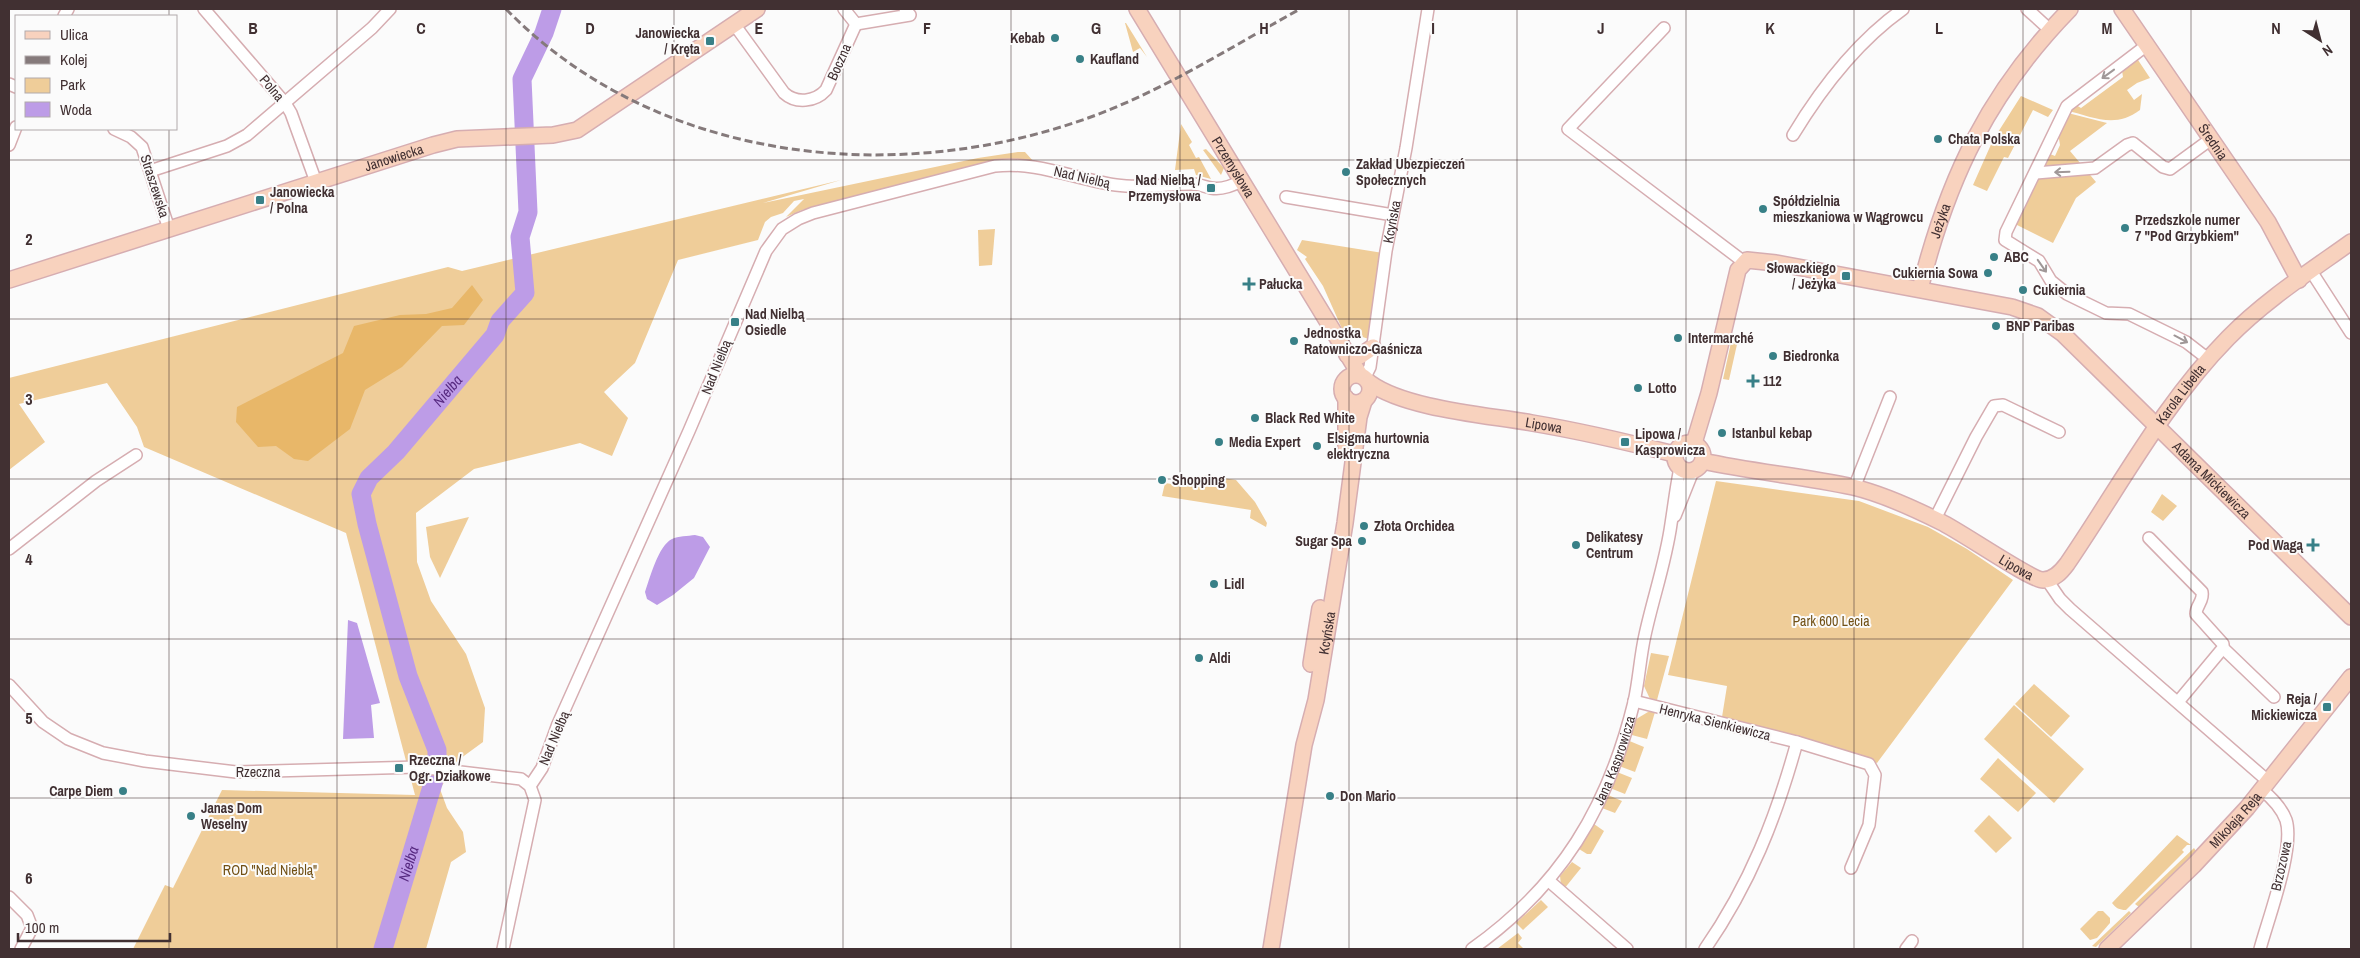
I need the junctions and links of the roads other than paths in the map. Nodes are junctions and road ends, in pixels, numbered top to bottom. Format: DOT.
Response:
graph roads {
  1 [pos="204,9"];
  2 [pos="390,9"];
  3 [pos="756,9"];
  4 [pos="844,9"];
  5 [pos="905,9"];
  6 [pos="1137,9"];
  7 [pos="1428,9"];
  8 [pos="1904,9"];
  9 [pos="2027,9"];
  10 [pos="2070,9"];
  11 [pos="2122,9"];
  12 [pos="734,24"];
  13 [pos="856,24"];
  14 [pos="1664,28"];
  15 [pos="2050,30"];
  16 [pos="2147,45"];
  17 [pos="285,103"];
  18 [pos="15,130"];
  19 [pos="116,130"];
  20 [pos="1793,135"];
  21 [pos="2211,139"];
  22 [pos="9,145"];
  23 [pos="150,171"];
  24 [pos="2036,173"];
  25 [pos="1241,181"];
  26 [pos="316,182"];
  27 [pos="1286,197"];
  28 [pos="1393,216"];
  29 [pos="169,229"];
  30 [pos="2351,242"];
  31 [pos="1744,262"];
  32 [pos="2305,276"];
  33 [pos="9,280"];
  34 [pos="1920,289"];
  35 [pos="1329,327"];
  36 [pos="2351,332"];
  37 [pos="1373,347"];
  38 [pos="1347,355"];
  39 [pos="2208,359"];
  40 [pos="1365,378"];
  41 [pos="1344,382"];
  42 [pos="1890,397"];
  43 [pos="1346,398"];
  44 [pos="1364,401"];
  45 [pos="1411,402"];
  46 [pos="2157,426"];
  47 [pos="2060,432"];
  48 [pos="1694,443"];
  49 [pos="136,454"];
  50 [pos="1687,463"];
  51 [pos="1854,488"];
  52 [pos="1935,518"];
  53 [pos="2149,538"];
  54 [pos="9,548"];
  55 [pos="2047,580"];
  56 [pos="2351,617"];
  57 [pos="2223,648"];
  58 [pos="2351,677"];
  59 [pos="9,685"];
  60 [pos="2274,697"];
  61 [pos="1634,702"];
  62 [pos="2178,702"];
  63 [pos="1797,742"];
  64 [pos="1304,745"];
  65 [pos="530,786"];
  66 [pos="2265,786"];
  67 [pos="1851,868"];
  68 [pos="1549,882"];
  69 [pos="9,897"];
  70 [pos="20,949"];
  71 [pos="503,949"];
  72 [pos="1271,949"];
  73 [pos="1472,949"];
  74 [pos="1627,949"];
  75 [pos="1705,949"];
  76 [pos="2107,949"];
  77 [pos="2260,949"];
  1 -- 17 [label="street, Polna"];
  2 -- 17 [label="street"];
  3 -- 12 [label="street, Janowiecka"];
  4 -- 13 [label="street"];
  5 -- 13 [label="street"];
  6 -- 25 [label="street, Przemysłowa"];
  7 -- 28 [label="street, Kcyńska"];
  8 -- 20 [label="street"];
  9 -- 15 [label="street"];
  10 -- 15 [label="street, Jeżyka"];
  11 -- 16 [label="street, Średnia"];
  12 -- 13 [label="street, Boczna"];
  12 -- 26 [label="street, Janowiecka"];
  14 -- 31 [label="street"];
  15 -- 34 [label="street, Jeżyka"];
  16 -- 21 [label="street, Średnia"];
  16 -- 24 [label="street, one-way"];
  17 -- 23 [label="street"];
  17 -- 26 [label="street, Polna"];
  18 -- 22 [label="street"];
  19 -- 23 [label="street, Straszewska"];
  21 -- 24 [label="street, one-way"];
  21 -- 32 [label="street, Średnia"];
  23 -- 29 [label="street, Straszewska"];
  24 -- 39 [label="street, one-way"];
  25 -- 35 [label="street, Przemysłowa"];
  25 -- 65 [label="street, Nad Nielbą"];
  26 -- 29 [label="street, Janowiecka"];
  27 -- 28 [label="street"];
  28 -- 37 [label="street, Kcyńska"];
  29 -- 33 [label="street, Janowiecka"];
  30 -- 32 [label="street, Karola Libelta"];
  31 -- 34 [label="street"];
  31 -- 48 [label="street"];
  32 -- 36 [label="street"];
  32 -- 39 [label="street, Karola Libelta"];
  34 -- 46 [label="street, Adama Mickiewicza"];
  35 -- 38 [label="street, Przemysłowa"];
  35 -- 41 [label="street, Przemysłowa"];
  37 -- 38 [label="street"];
  37 -- 40 [label="street, Kcyńska"];
  38 -- 40 [label="street, Przemysłowa"];
  39 -- 46 [label="street, Karola Libelta"];
  40 -- 41 [label="street"];
  40 -- 44 [label="street"];
  40 -- 45 [label="street, Lipowa"];
  41 -- 43 [label="street"];
  42 -- 51 [label="street"];
  43 -- 44 [label="street"];
  43 -- 64 [label="street, Kcyńska"];
  44 -- 45 [label="street, Lipowa"];
  44 -- 64 [label="street, Kcyńska"];
  45 -- 50 [label="street, Lipowa"];
  46 -- 55 [label="street, Karola Libelta"];
  46 -- 56 [label="street, Adama Mickiewicza"];
  47 -- 52 [label="street"];
  48 -- 50 [label="street"];
  48 -- 50 [label="street"];
  49 -- 54 [label="street"];
  50 -- 51 [label="street, Lipowa"];
  50 -- 61 [label="street, Jana Kasprowicza"];
  51 -- 52 [label="street, Lipowa"];
  52 -- 55 [label="street, Lipowa"];
  53 -- 57 [label="street"];
  55 -- 62 [label="street, Lipowa"];
  57 -- 60 [label="street"];
  57 -- 62 [label="street"];
  58 -- 66 [label="street, Mikołaja Reja"];
  59 -- 65 [label="street, Rzeczna"];
  61 -- 63 [label="street, Henryka Sienkiewicza"];
  61 -- 68 [label="street, Jana Kasprowicza"];
  62 -- 66 [label="street, Lipowa"];
  63 -- 67 [label="street, Henryka Sienkiewicza"];
  63 -- 75 [label="street"];
  64 -- 72 [label="street, Kcyńska"];
  65 -- 71 [label="street"];
  66 -- 76 [label="street, Mikołaja Reja"];
  66 -- 77 [label="street, Brzozowa"];
  68 -- 73 [label="street, Jana Kasprowicza"];
  68 -- 74 [label="street"];
  69 -- 70 [label="street"];
}
